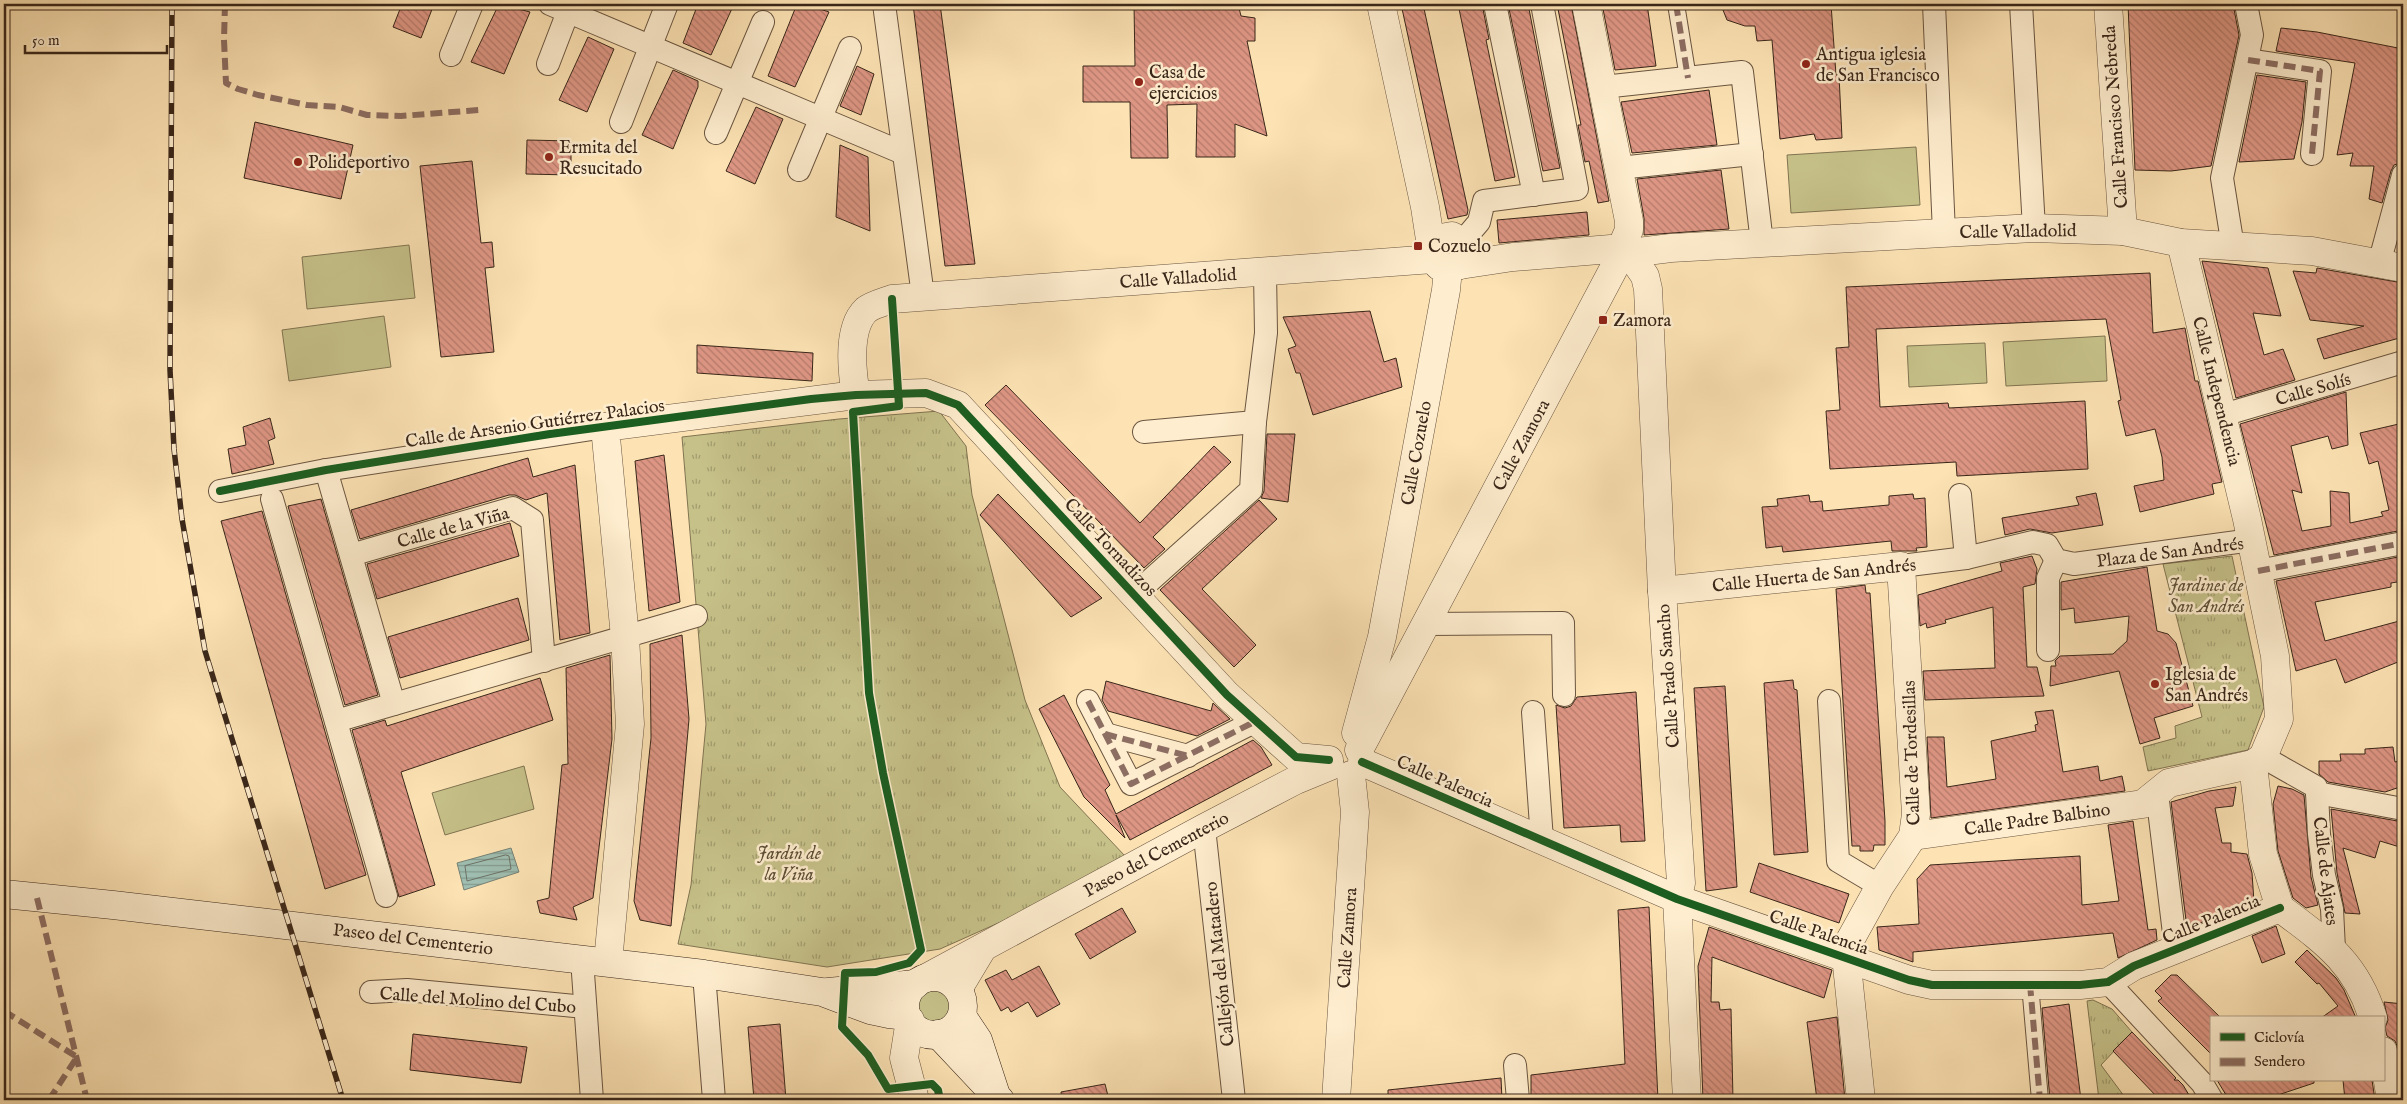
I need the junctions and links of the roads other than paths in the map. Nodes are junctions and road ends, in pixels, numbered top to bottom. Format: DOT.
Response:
graph roads {
  1 [pos="472,4"];
  2 [pos="667,4"];
  3 [pos="884,4"];
  4 [pos="1381,4"];
  5 [pos="1495,4"];
  6 [pos="1542,4"];
  7 [pos="1586,4"];
  8 [pos="1676,4"];
  9 [pos="1934,4"];
  10 [pos="2021,4"];
  11 [pos="2108,4"];
  12 [pos="2246,4"];
  13 [pos="563,6"];
  14 [pos="763,22"];
  15 [pos="651,47"];
  16 [pos="850,48"];
  17 [pos="451,55"];
  18 [pos="2248,60"];
  19 [pos="548,64"];
  20 [pos="1688,78"];
  21 [pos="738,83"];
  22 [pos="1603,87"];
  23 [pos="820,118"];
  24 [pos="621,122"];
  25 [pos="716,133"];
  26 [pos="903,153"];
  27 [pos="1752,154"];
  28 [pos="2312,154"];
  29 [pos="1619,168"];
  30 [pos="799,170"];
  31 [pos="2403,175"];
  32 [pos="1534,195"];
  33 [pos="2034,228"];
  34 [pos="2122,231"];
  35 [pos="1944,233"];
  36 [pos="1762,243"];
  37 [pos="2180,243"];
  38 [pos="2233,248"];
  39 [pos="1449,253"];
  40 [pos="1614,254"];
  41 [pos="2391,266"];
  42 [pos="1265,272"];
  43 [pos="922,296"];
  44 [pos="2403,362"];
  45 [pos="856,394"];
  46 [pos="2223,415"];
  47 [pos="1255,422"];
  48 [pos="605,427"];
  49 [pos="1144,432"];
  50 [pos="326,470"];
  51 [pos="220,491"];
  52 [pos="1960,495"];
  53 [pos="272,499"];
  54 [pos="2252,540"];
  55 [pos="2403,543"];
  56 [pos="351,555"];
  57 [pos="1966,558"];
  58 [pos="2056,560"];
  59 [pos="1901,566"];
  60 [pos="2258,571"];
  61 [pos="1662,591"];
  62 [pos="1135,594"];
  63 [pos="696,616"];
  64 [pos="1427,624"];
  65 [pos="626,637"];
  66 [pos="1382,637"];
  67 [pos="2048,650"];
  68 [pos="1412,651"];
  69 [pos="544,660"];
  70 [pos="1564,695"];
  71 [pos="1088,701"];
  72 [pos="1829,701"];
  73 [pos="394,704"];
  74 [pos="1533,712"];
  75 [pos="336,720"];
  76 [pos="1256,721"];
  77 [pos="1105,734"];
  78 [pos="1188,756"];
  79 [pos="1347,759"];
  80 [pos="2258,760"];
  81 [pos="2157,792"];
  82 [pos="2317,793"];
  83 [pos="2403,809"];
  84 [pos="1204,828"];
  85 [pos="1913,836"];
  86 [pos="1542,840"];
  87 [pos="1880,886"];
  88 [pos="4,894"];
  89 [pos="386,896"];
  90 [pos="1677,899"];
  91 [pos="2280,908"];
  92 [pos="984,946"];
  93 [pos="2334,949"];
  94 [pos="2176,950"];
  95 [pos="1846,956"];
  96 [pos="595,961"];
  97 [pos="704,974"];
  98 [pos="921,981"];
  99 [pos="2108,982"];
  100 [pos="2030,984"];
  101 [pos="958,989"];
  102 [pos="371,992"];
  103 [pos="822,992"];
  104 [pos="585,1008"];
  105 [pos="962,1016"];
  106 [pos="2372,1016"];
  107 [pos="921,1026"];
  108 [pos="2384,1057"];
  109 [pos="1515,1065"];
  110 [pos="913,1093"];
  111 [pos="998,1098"];
  112 [pos="592,1100"];
  113 [pos="714,1100"];
  114 [pos="1234,1100"];
  115 [pos="1336,1100"];
  116 [pos="1518,1100"];
  117 [pos="1687,1100"];
  118 [pos="1861,1100"];
  119 [pos="2040,1100"];
  120 [pos="2212,1100"];
  121 [pos="2391,1100"];
  1 -- 17 [label="street"];
  2 -- 15 [label="street"];
  3 -- 26 [label="street"];
  4 -- 39 [label="street"];
  5 -- 32 [label="street"];
  6 -- 32 [label="street"];
  7 -- 22 [label="street, Calle Zamora"];
  8 -- 20 [label="street"];
  9 -- 35 [label="street"];
  10 -- 33 [label="street"];
  11 -- 34 [label="street, Calle Francisco Nebreda"];
  12 -- 18 [label="street"];
  13 -- 15 [label="street"];
  13 -- 19 [label="street"];
  14 -- 21 [label="street"];
  15 -- 21 [label="street"];
  15 -- 24 [label="street"];
  16 -- 23 [label="street"];
  18 -- 28 [label="street"];
  18 -- 38 [label="street"];
  20 -- 22 [label="street"];
  20 -- 27 [label="street"];
  21 -- 23 [label="street"];
  21 -- 25 [label="street"];
  22 -- 29 [label="street, Calle Zamora"];
  23 -- 26 [label="street"];
  23 -- 30 [label="street"];
  26 -- 43 [label="street"];
  27 -- 29 [label="street"];
  27 -- 36 [label="street"];
  29 -- 40 [label="street, Calle Zamora"];
  31 -- 41 [label="street"];
  32 -- 39 [label="street"];
  33 -- 34 [label="street, Calle Valladolid"];
  33 -- 35 [label="street, Calle Valladolid"];
  34 -- 37 [label="street, Calle Valladolid"];
  35 -- 36 [label="street, Calle Valladolid"];
  36 -- 40 [label="street, Calle Valladolid"];
  37 -- 38 [label="street, Calle Valladolid"];
  37 -- 46 [label="street, Calle Independencia"];
  38 -- 41 [label="street, Calle Valladolid"];
  39 -- 40 [label="street, Calle Valladolid"];
  39 -- 42 [label="street, Calle Valladolid"];
  39 -- 66 [label="street, Calle Cozuelo"];
  40 -- 61 [label="street, Calle Prado Sancho"];
  40 -- 64 [label="street, Calle Zamora"];
  42 -- 43 [label="street, Calle Valladolid"];
  42 -- 47 [label="street"];
  43 -- 45 [label="street, Calle Valladolid"];
  44 -- 46 [label="street, Calle Solís"];
  45 -- 48 [label="street, Calle de Arsenio Gutiérrez Palacios"];
  45 -- 62 [label="street, Calle Tornadizos"];
  46 -- 54 [label="street, Calle Independencia"];
  47 -- 49 [label="street"];
  47 -- 62 [label="street"];
  48 -- 50 [label="street, Calle de Arsenio Gutiérrez Palacios"];
  48 -- 65 [label="street"];
  50 -- 51 [label="street, Calle de Arsenio Gutiérrez Palacios"];
  50 -- 56 [label="street"];
  52 -- 57 [label="street"];
  53 -- 75 [label="street"];
  54 -- 58 [label="street, Plaza de San Andrés"];
  54 -- 60 [label="street, Plaza de San Andrés"];
  55 -- 60 [label="street"];
  56 -- 69 [label="street, Calle de la Viña"];
  56 -- 73 [label="street"];
  57 -- 58 [label="street, Calle Huerta de San Andrés"];
  57 -- 59 [label="street, Calle Huerta de San Andrés"];
  58 -- 67 [label="street"];
  59 -- 61 [label="street, Calle Huerta de San Andrés"];
  59 -- 85 [label="street, Calle de Tordesillas"];
  60 -- 80 [label="street, Plaza de San Andrés"];
  61 -- 90 [label="street, Calle Prado Sancho"];
  62 -- 76 [label="street, Calle Tornadizos"];
  63 -- 65 [label="street"];
  64 -- 68 [label="street, Calle Zamora"];
  64 -- 70 [label="street"];
  65 -- 69 [label="street"];
  65 -- 96 [label="street"];
  66 -- 68 [label="street"];
  66 -- 79 [label="street, Calle Cozuelo"];
  68 -- 79 [label="street, Calle Zamora"];
  69 -- 73 [label="street"];
  71 -- 77 [label="street"];
  72 -- 87 [label="street"];
  73 -- 75 [label="street"];
  74 -- 86 [label="street"];
  75 -- 89 [label="street"];
  76 -- 78 [label="street"];
  76 -- 79 [label="street, Calle Tornadizos"];
  77 -- 78 [label="street"];
  77 -- 78 [label="street"];
  79 -- 84 [label="street, Paseo del Cementerio"];
  79 -- 86 [label="street, Calle Palencia"];
  79 -- 115 [label="street, Calle Zamora"];
  80 -- 81 [label="street"];
  80 -- 82 [label="street"];
  80 -- 91 [label="street"];
  81 -- 85 [label="street, Calle Padre Balbino"];
  81 -- 94 [label="street"];
  82 -- 83 [label="street"];
  82 -- 93 [label="street, Calle de Ajates"];
  84 -- 92 [label="street, Paseo del Cementerio"];
  84 -- 114 [label="street, Callejón del Matadero"];
  85 -- 87 [label="street, Calle de Tordesillas"];
  86 -- 90 [label="street, Calle Palencia"];
  87 -- 95 [label="street, Calle de Tordesillas"];
  88 -- 96 [label="street, Paseo del Cementerio"];
  90 -- 95 [label="street, Calle Palencia"];
  90 -- 117 [label="street, Calle Prado Sancho"];
  91 -- 93 [label="street, Calle de Ajates"];
  91 -- 94 [label="street, Calle Palencia"];
  92 -- 98 [label="street, Paseo del Cementerio"];
  92 -- 101 [label="street"];
  93 -- 106 [label="street, Calle de Ajates"];
  94 -- 99 [label="street, Calle Palencia"];
  95 -- 100 [label="street, Calle Palencia"];
  95 -- 118 [label="street, Calle de Tordesillas"];
  96 -- 97 [label="street, Paseo del Cementerio"];
  96 -- 104 [label="street, Calle del Molino del Cubo"];
  97 -- 103 [label="street, Paseo del Cementerio"];
  97 -- 113 [label="street"];
  98 -- 101 [label="street"];
  98 -- 103 [label="street, Paseo del Cementerio"];
  98 -- 107 [label="street"];
  99 -- 100 [label="street, Calle Palencia"];
  99 -- 120 [label="street"];
  100 -- 119 [label="street"];
  101 -- 105 [label="street"];
  102 -- 104 [label="street, Calle del Molino del Cubo"];
  103 -- 107 [label="street, Paseo del Cementerio"];
  104 -- 112 [label="street, Calle del Molino del Cubo"];
  105 -- 107 [label="street"];
  105 -- 111 [label="street"];
  107 -- 110 [label="street"];
  107 -- 111 [label="street"];
  108 -- 121 [label="street"];
  109 -- 116 [label="street"];
}
